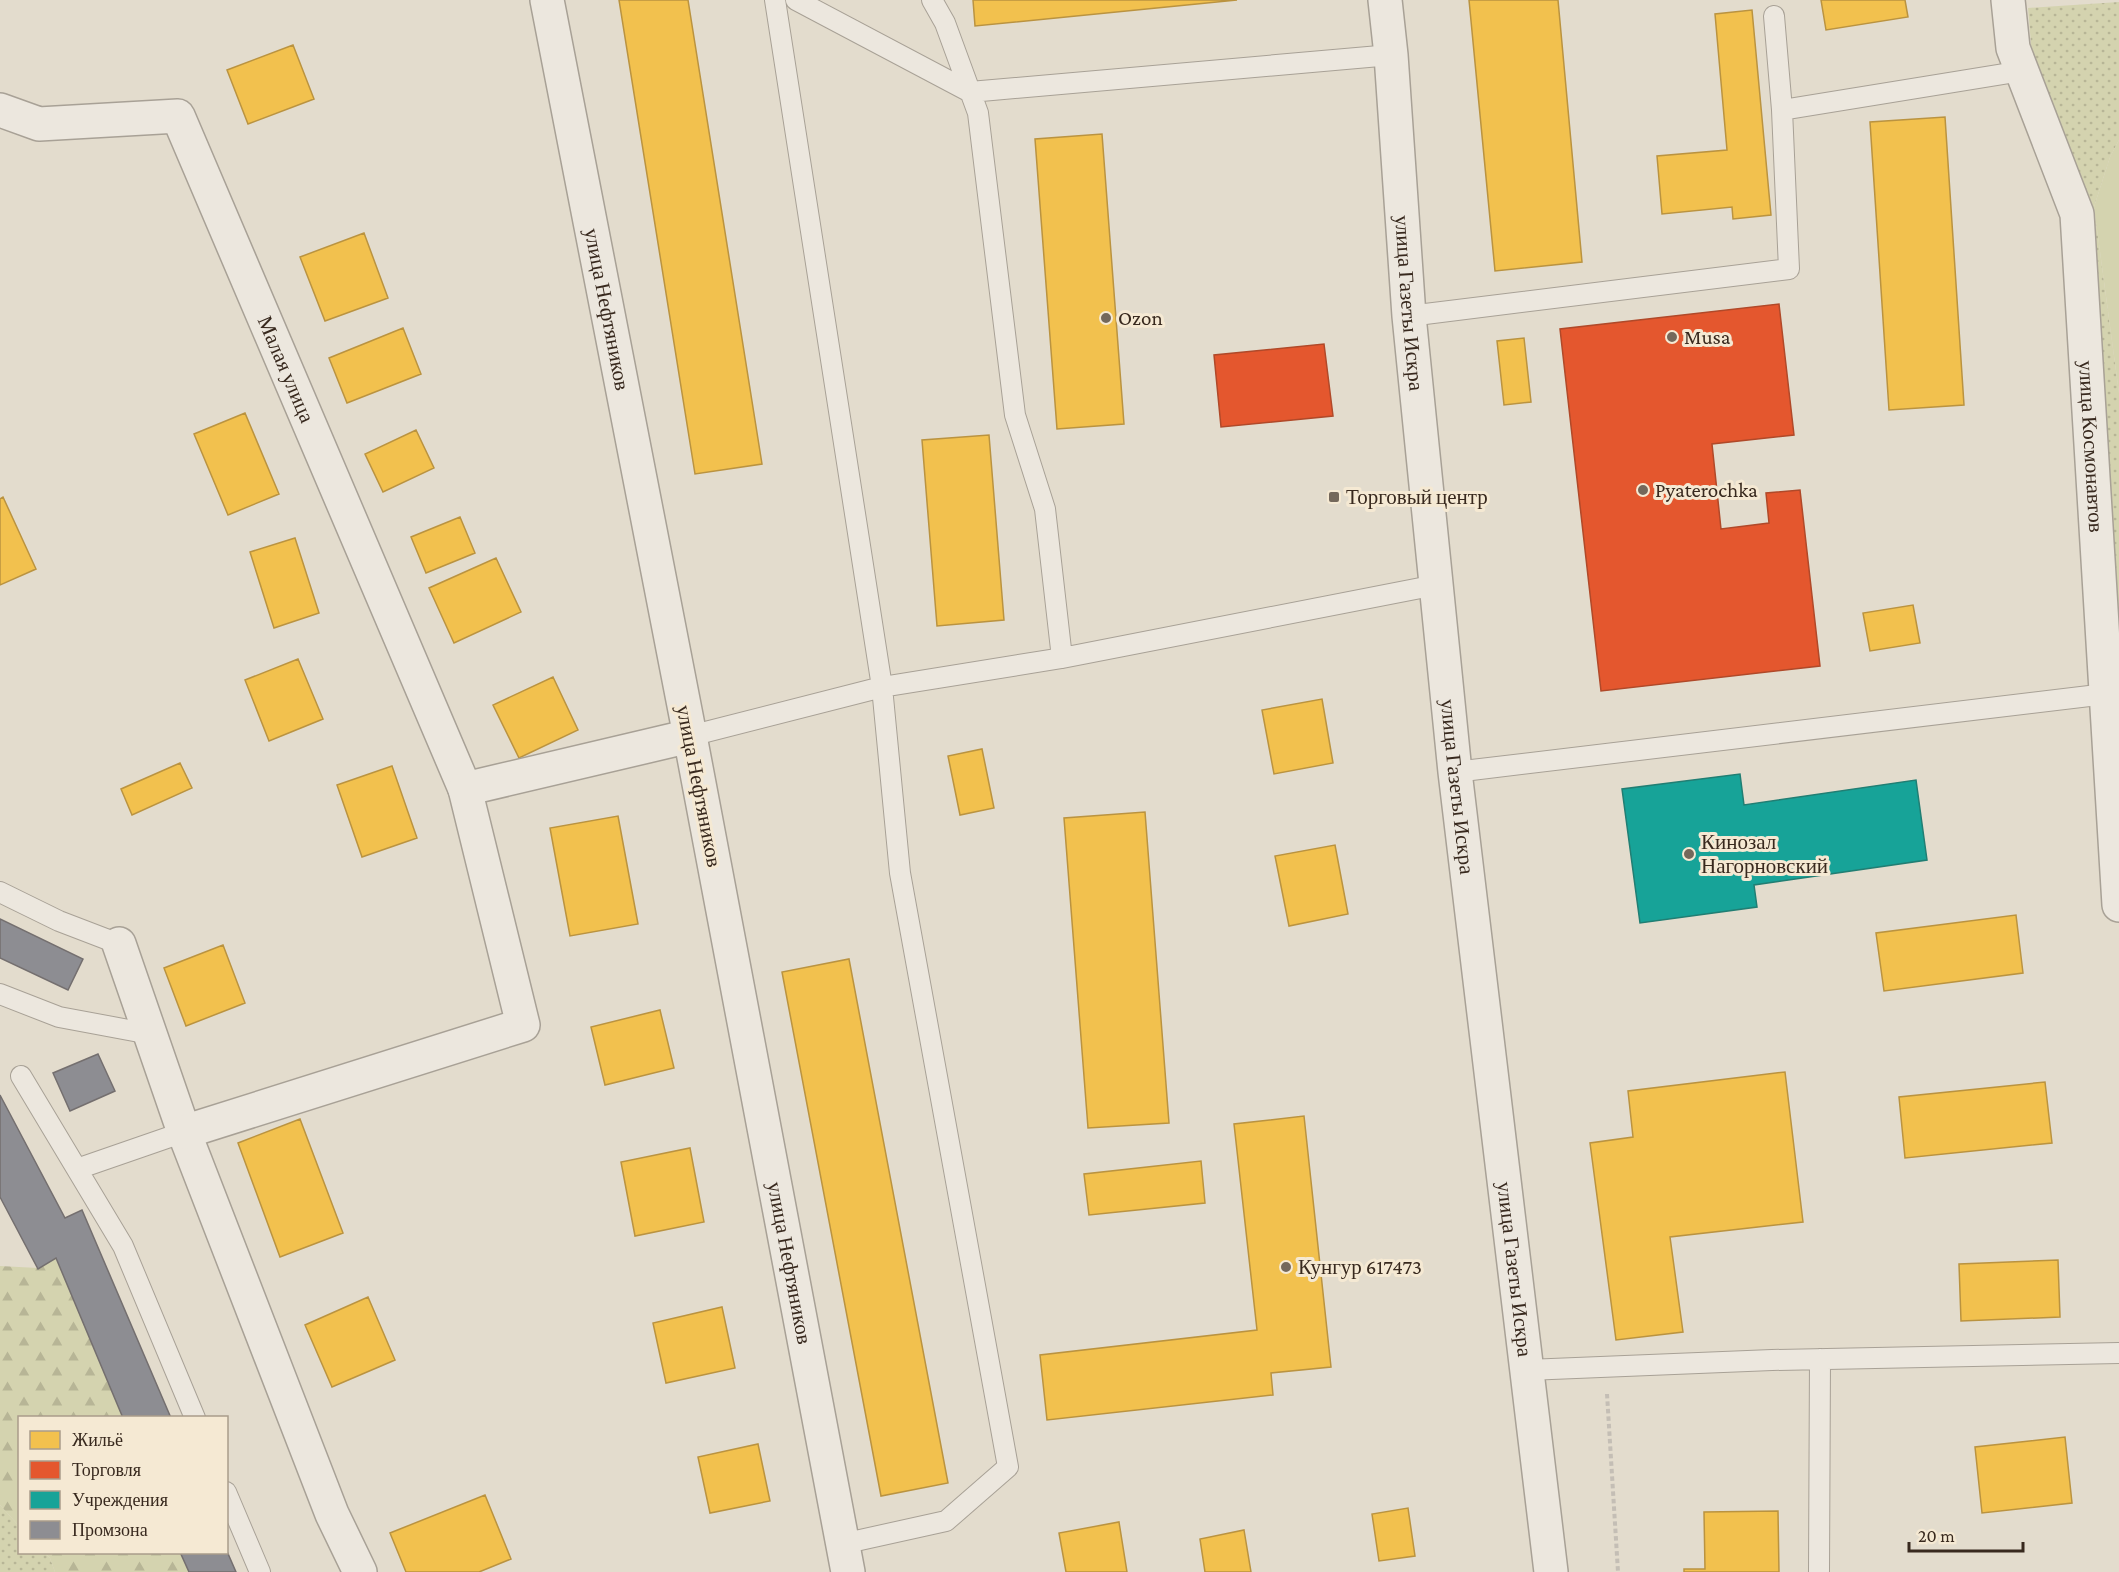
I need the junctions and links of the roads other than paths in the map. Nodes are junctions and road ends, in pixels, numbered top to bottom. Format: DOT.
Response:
graph roads {
  1 [pos="547,0"];
  2 [pos="775,0"];
  3 [pos="796,0"];
  4 [pos="932,0"];
  5 [pos="1385,0"];
  6 [pos="2008,0"];
  7 [pos="1774,16"];
  8 [pos="1391,55"];
  9 [pos="2022,70"];
  10 [pos="970,92"];
  11 [pos="0,110"];
  12 [pos="1782,110"];
  13 [pos="1410,316"];
  14 [pos="1437,585"];
  15 [pos="1062,658"];
  16 [pos="882,687"];
  17 [pos="2106,694"];
  18 [pos="690,736"];
  19 [pos="1455,772"];
  20 [pos="465,789"];
  21 [pos="0,892"];
  22 [pos="2119,905"];
  23 [pos="119,944"];
  24 [pos="0,994"];
  25 [pos="150,1034"];
  26 [pos="21,1076"];
  27 [pos="184,1132"];
  28 [pos="77,1169"];
  29 [pos="2119,1353"];
  30 [pos="1820,1359"];
  31 [pos="1527,1370"];
  32 [pos="194,1416"];
  33 [pos="228,1497"];
  34 [pos="845,1558"];
  35 [pos="260,1572"];
  36 [pos="360,1572"];
  37 [pos="1551,1572"];
  38 [pos="1819,1572"];
  1 -- 18 [label="street, улица Нефтяников"];
  2 -- 16 [label="lane"];
  3 -- 10 [label="lane"];
  4 -- 10 [label="lane"];
  5 -- 8 [label="street, улица Газеты Искра"];
  6 -- 9 [label="street, улица Космонавтов"];
  7 -- 12 [label="lane"];
  8 -- 10 [label="lane"];
  8 -- 13 [label="street, улица Газеты Искра"];
  9 -- 12 [label="lane"];
  9 -- 17 [label="street, улица Космонавтов"];
  10 -- 15 [label="lane"];
  11 -- 20 [label="street, Малая улица"];
  12 -- 13 [label="lane"];
  13 -- 14 [label="street, улица Газеты Искра"];
  14 -- 15 [label="lane"];
  14 -- 19 [label="street, улица Газеты Искра"];
  15 -- 16 [label="lane"];
  16 -- 18 [label="lane"];
  16 -- 34 [label="lane"];
  17 -- 19 [label="lane"];
  17 -- 22 [label="street, улица Космонавтов"];
  18 -- 20 [label="street"];
  18 -- 34 [label="street, улица Нефтяников"];
  19 -- 31 [label="street, улица Газеты Искра"];
  20 -- 27 [label="street"];
  21 -- 23 [label="lane"];
  23 -- 25 [label="street"];
  24 -- 25 [label="lane"];
  25 -- 27 [label="street"];
  26 -- 28 [label="lane"];
  27 -- 28 [label="lane"];
  27 -- 36 [label="street"];
  28 -- 32 [label="lane"];
  29 -- 30 [label="lane"];
  30 -- 31 [label="lane"];
  30 -- 38 [label="lane"];
  31 -- 37 [label="street, улица Газеты Искра"];
  33 -- 35 [label="lane"];
}
